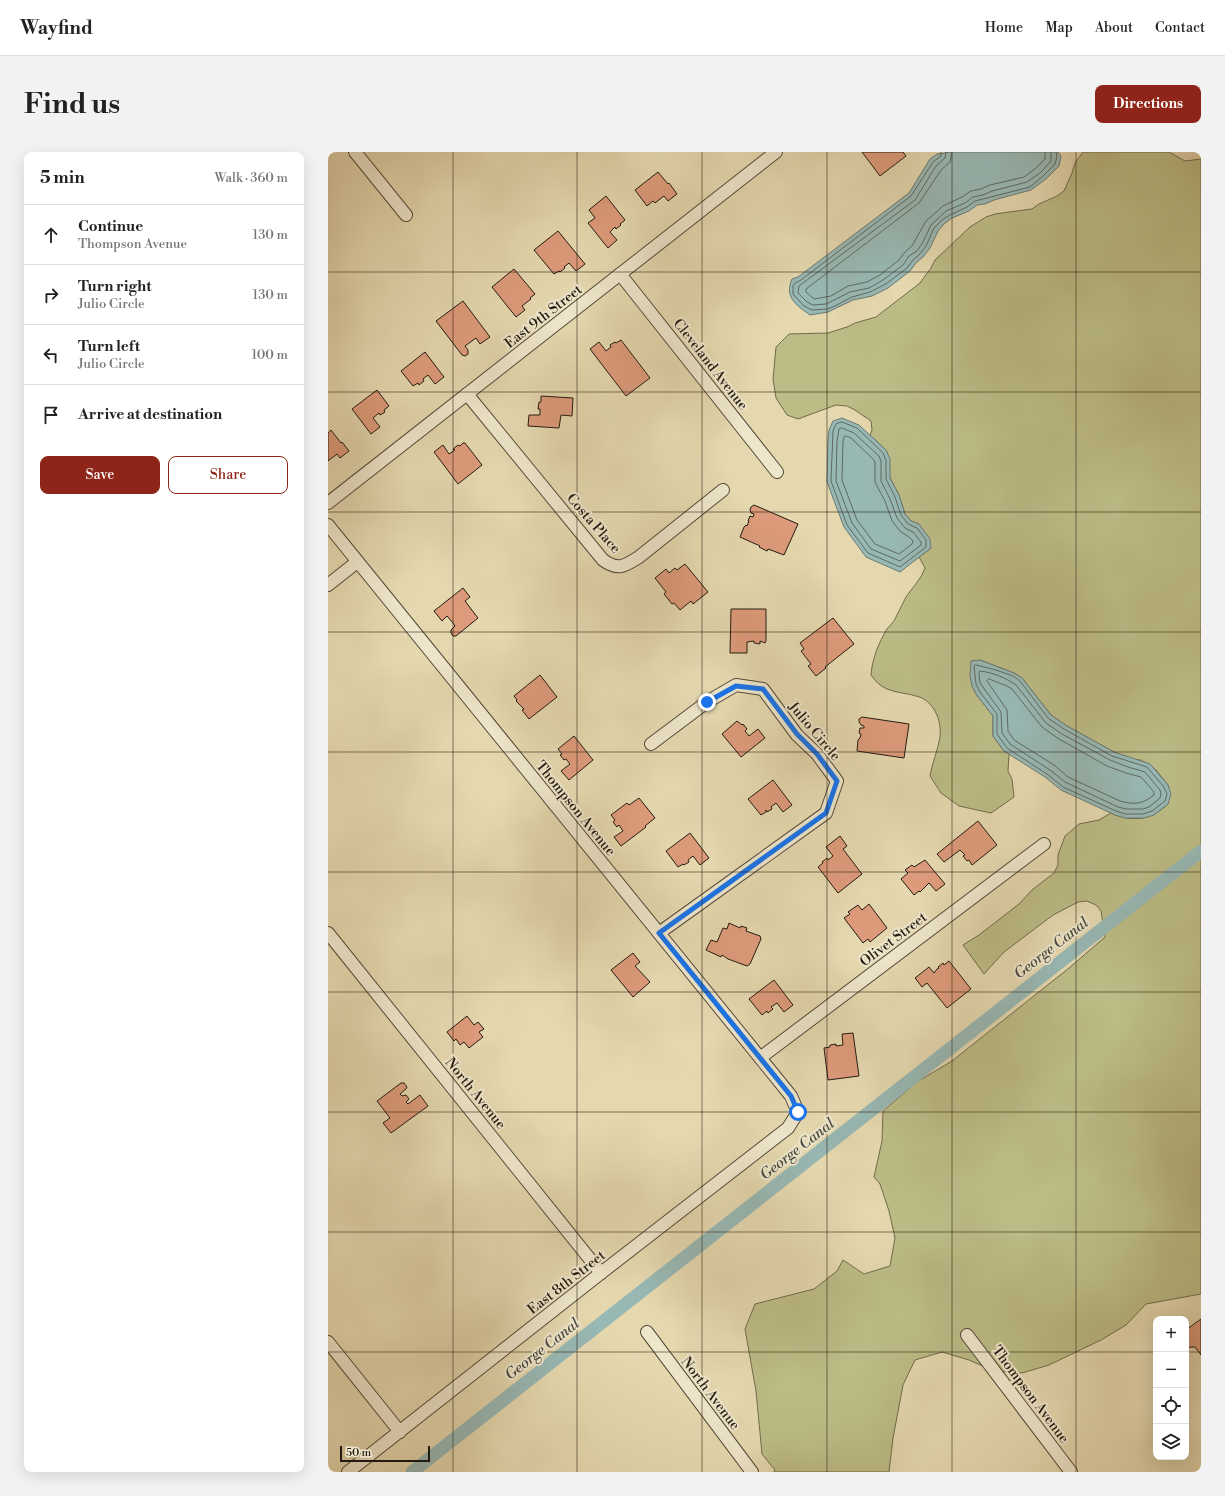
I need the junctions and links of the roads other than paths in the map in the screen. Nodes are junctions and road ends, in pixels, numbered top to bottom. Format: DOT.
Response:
graph roads {
  1 [pos="355,152"];
  2 [pos="776,152"];
  3 [pos="406,215"];
  4 [pos="620,274"];
  5 [pos="467,394"];
  6 [pos="777,472"];
  7 [pos="723,490"];
  8 [pos="328,503"];
  9 [pos="328,525"];
  10 [pos="357,562"];
  11 [pos="328,585"];
  12 [pos="651,744"];
  13 [pos="1044,844"];
  14 [pos="328,933"];
  15 [pos="659,933"];
  16 [pos="760,1058"];
  17 [pos="798,1112"];
  18 [pos="601,1273"];
  19 [pos="646,1332"];
  20 [pos="967,1335"];
  21 [pos="328,1342"];
  22 [pos="400,1432"];
  23 [pos="348,1472"];
  24 [pos="752,1472"];
  25 [pos="1071,1472"];
  1 -- 3 [label="street"];
  2 -- 4 [label="street, East 9th Street"];
  4 -- 5 [label="street, East 9th Street"];
  4 -- 6 [label="street, Cleveland Avenue"];
  5 -- 7 [label="street, Costa Place"];
  5 -- 8 [label="street, East 9th Street"];
  9 -- 10 [label="street, Thompson Avenue"];
  10 -- 11 [label="street"];
  10 -- 15 [label="street, Thompson Avenue"];
  12 -- 15 [label="street, Julio Circle"];
  13 -- 16 [label="street, Olivet Street"];
  14 -- 18 [label="street, North Avenue"];
  15 -- 16 [label="street, Thompson Avenue"];
  16 -- 17 [label="street, Thompson Avenue"];
  17 -- 18 [label="street, East 8th Street"];
  18 -- 22 [label="street, East 8th Street"];
  19 -- 24 [label="street, North Avenue"];
  20 -- 25 [label="street, Thompson Avenue"];
  21 -- 22 [label="street"];
  22 -- 23 [label="street, East 8th Street"];
}
